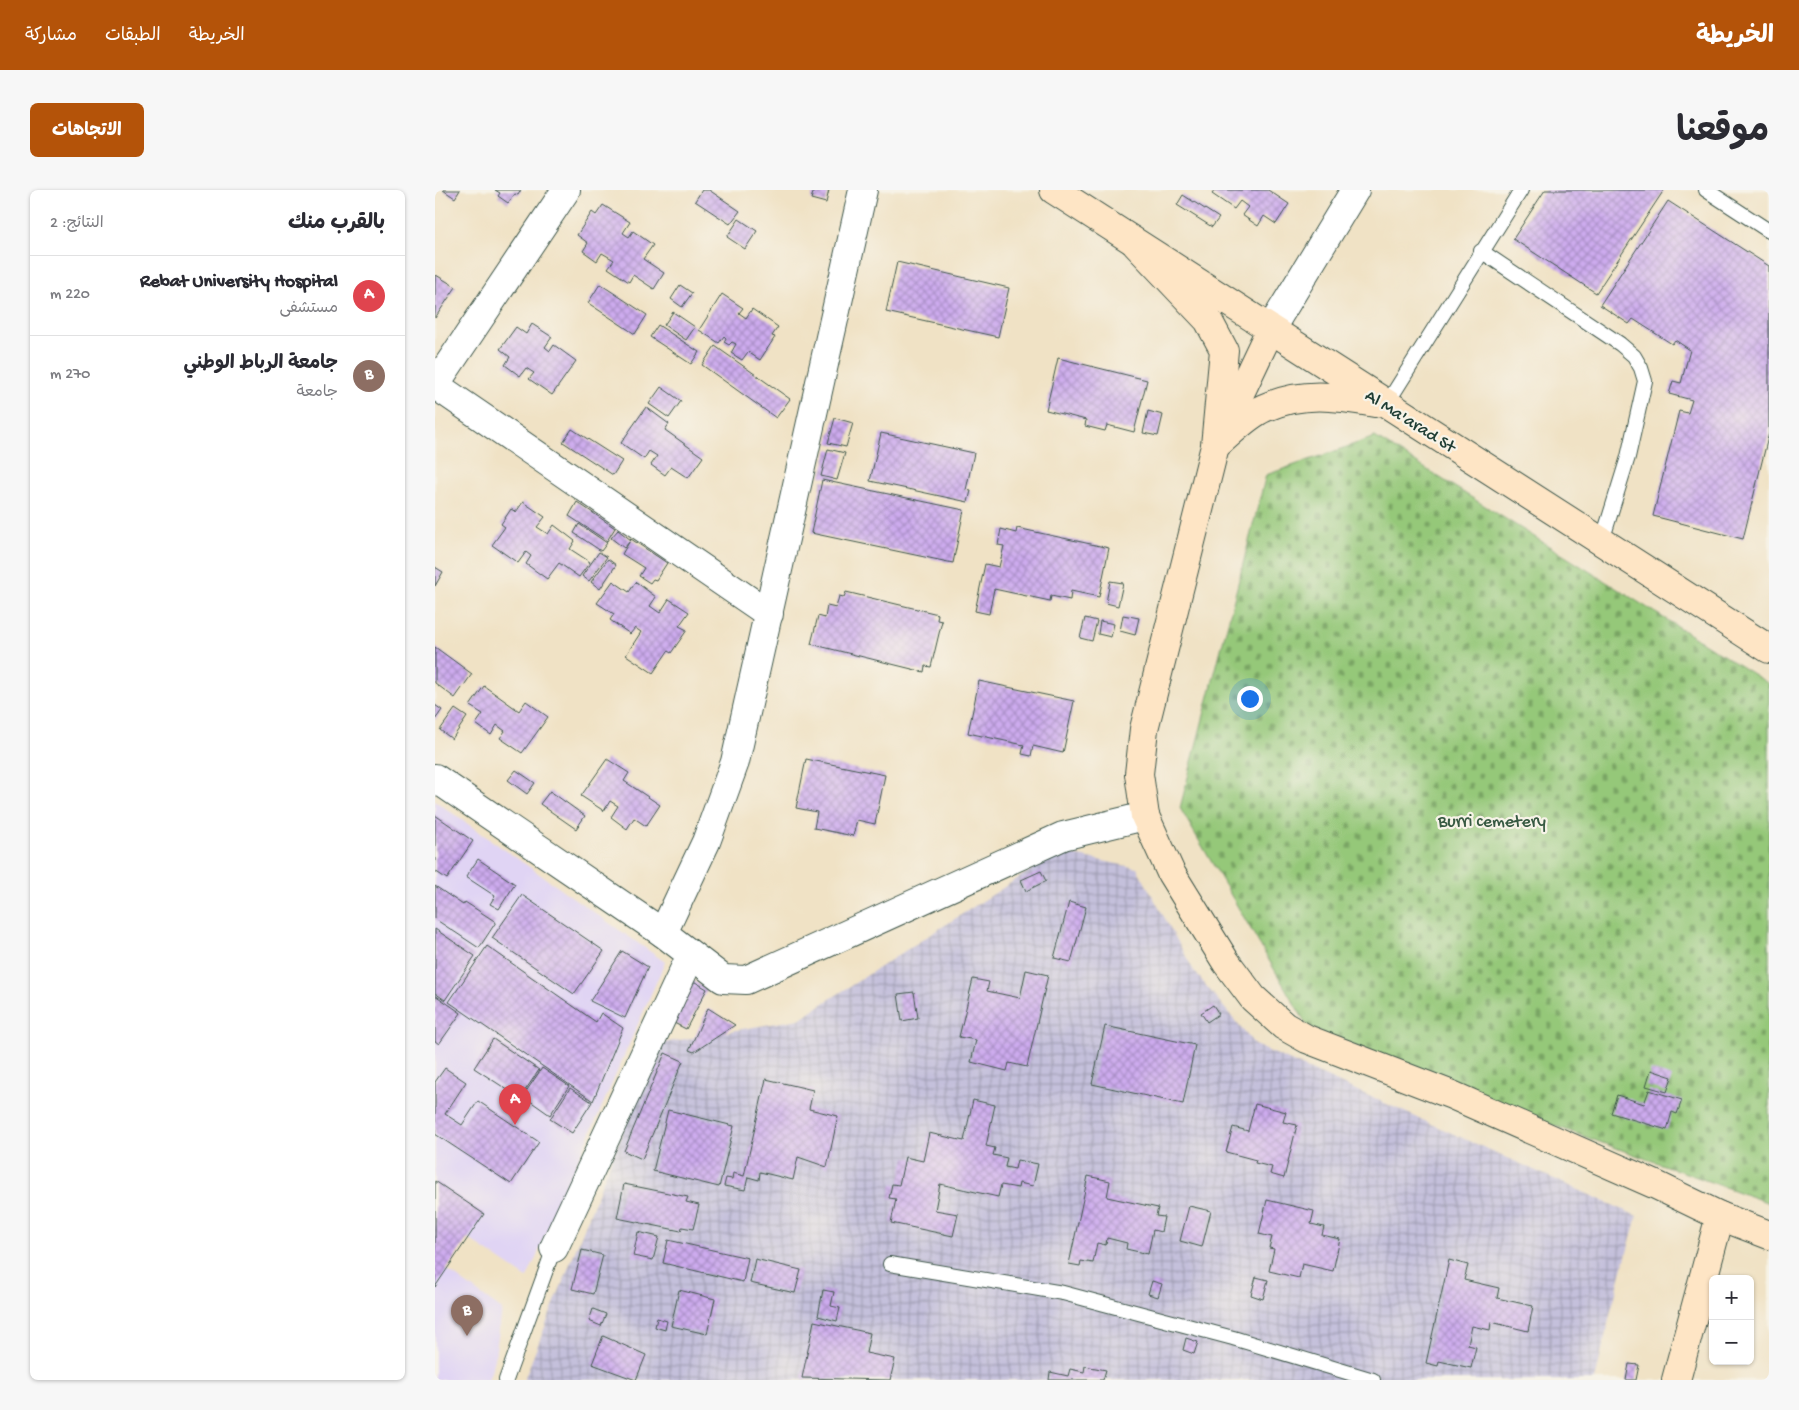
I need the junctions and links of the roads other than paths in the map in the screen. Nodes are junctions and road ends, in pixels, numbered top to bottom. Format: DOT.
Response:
graph roads {
  1 [pos="566,190"];
  2 [pos="863,190"];
  3 [pos="1054,190"];
  4 [pos="1355,190"];
  5 [pos="1521,190"];
  6 [pos="1706,190"];
  7 [pos="1769,231"];
  8 [pos="1136,244"];
  9 [pos="1481,251"];
  10 [pos="1270,330"];
  11 [pos="435,385"];
  12 [pos="1385,405"];
  13 [pos="1215,446"];
  14 [pos="1602,541"];
  15 [pos="769,614"];
  16 [pos="1769,649"];
  17 [pos="435,778"];
  18 [pos="1145,816"];
  19 [pos="663,933"];
  20 [pos="691,955"];
  21 [pos="1720,1216"];
  22 [pos="1769,1236"];
  23 [pos="553,1248"];
  24 [pos="890,1264"];
  25 [pos="506,1380"];
  26 [pos="1373,1380"];
  27 [pos="1675,1380"];
  1 -- 11 [label="street"];
  2 -- 15 [label="street"];
  3 -- 8 [label="street, Al Ma'arad St"];
  4 -- 10 [label="street"];
  5 -- 9 [label="lane"];
  6 -- 7 [label="lane"];
  8 -- 10 [label="street, Al Ma'arad St"];
  8 -- 13 [label="street"];
  9 -- 12 [label="lane"];
  9 -- 14 [label="lane"];
  10 -- 12 [label="street, Al Ma'arad St"];
  10 -- 13 [label="street"];
  11 -- 15 [label="street"];
  12 -- 13 [label="street"];
  12 -- 14 [label="street, Al Ma'arad St"];
  13 -- 18 [label="street"];
  14 -- 16 [label="street, Al Ma'arad St"];
  15 -- 19 [label="street"];
  17 -- 19 [label="street"];
  18 -- 20 [label="street"];
  18 -- 21 [label="street"];
  19 -- 20 [label="street"];
  20 -- 23 [label="street"];
  21 -- 22 [label="street"];
  21 -- 27 [label="street"];
  23 -- 25 [label="lane"];
  24 -- 26 [label="lane"];
}
